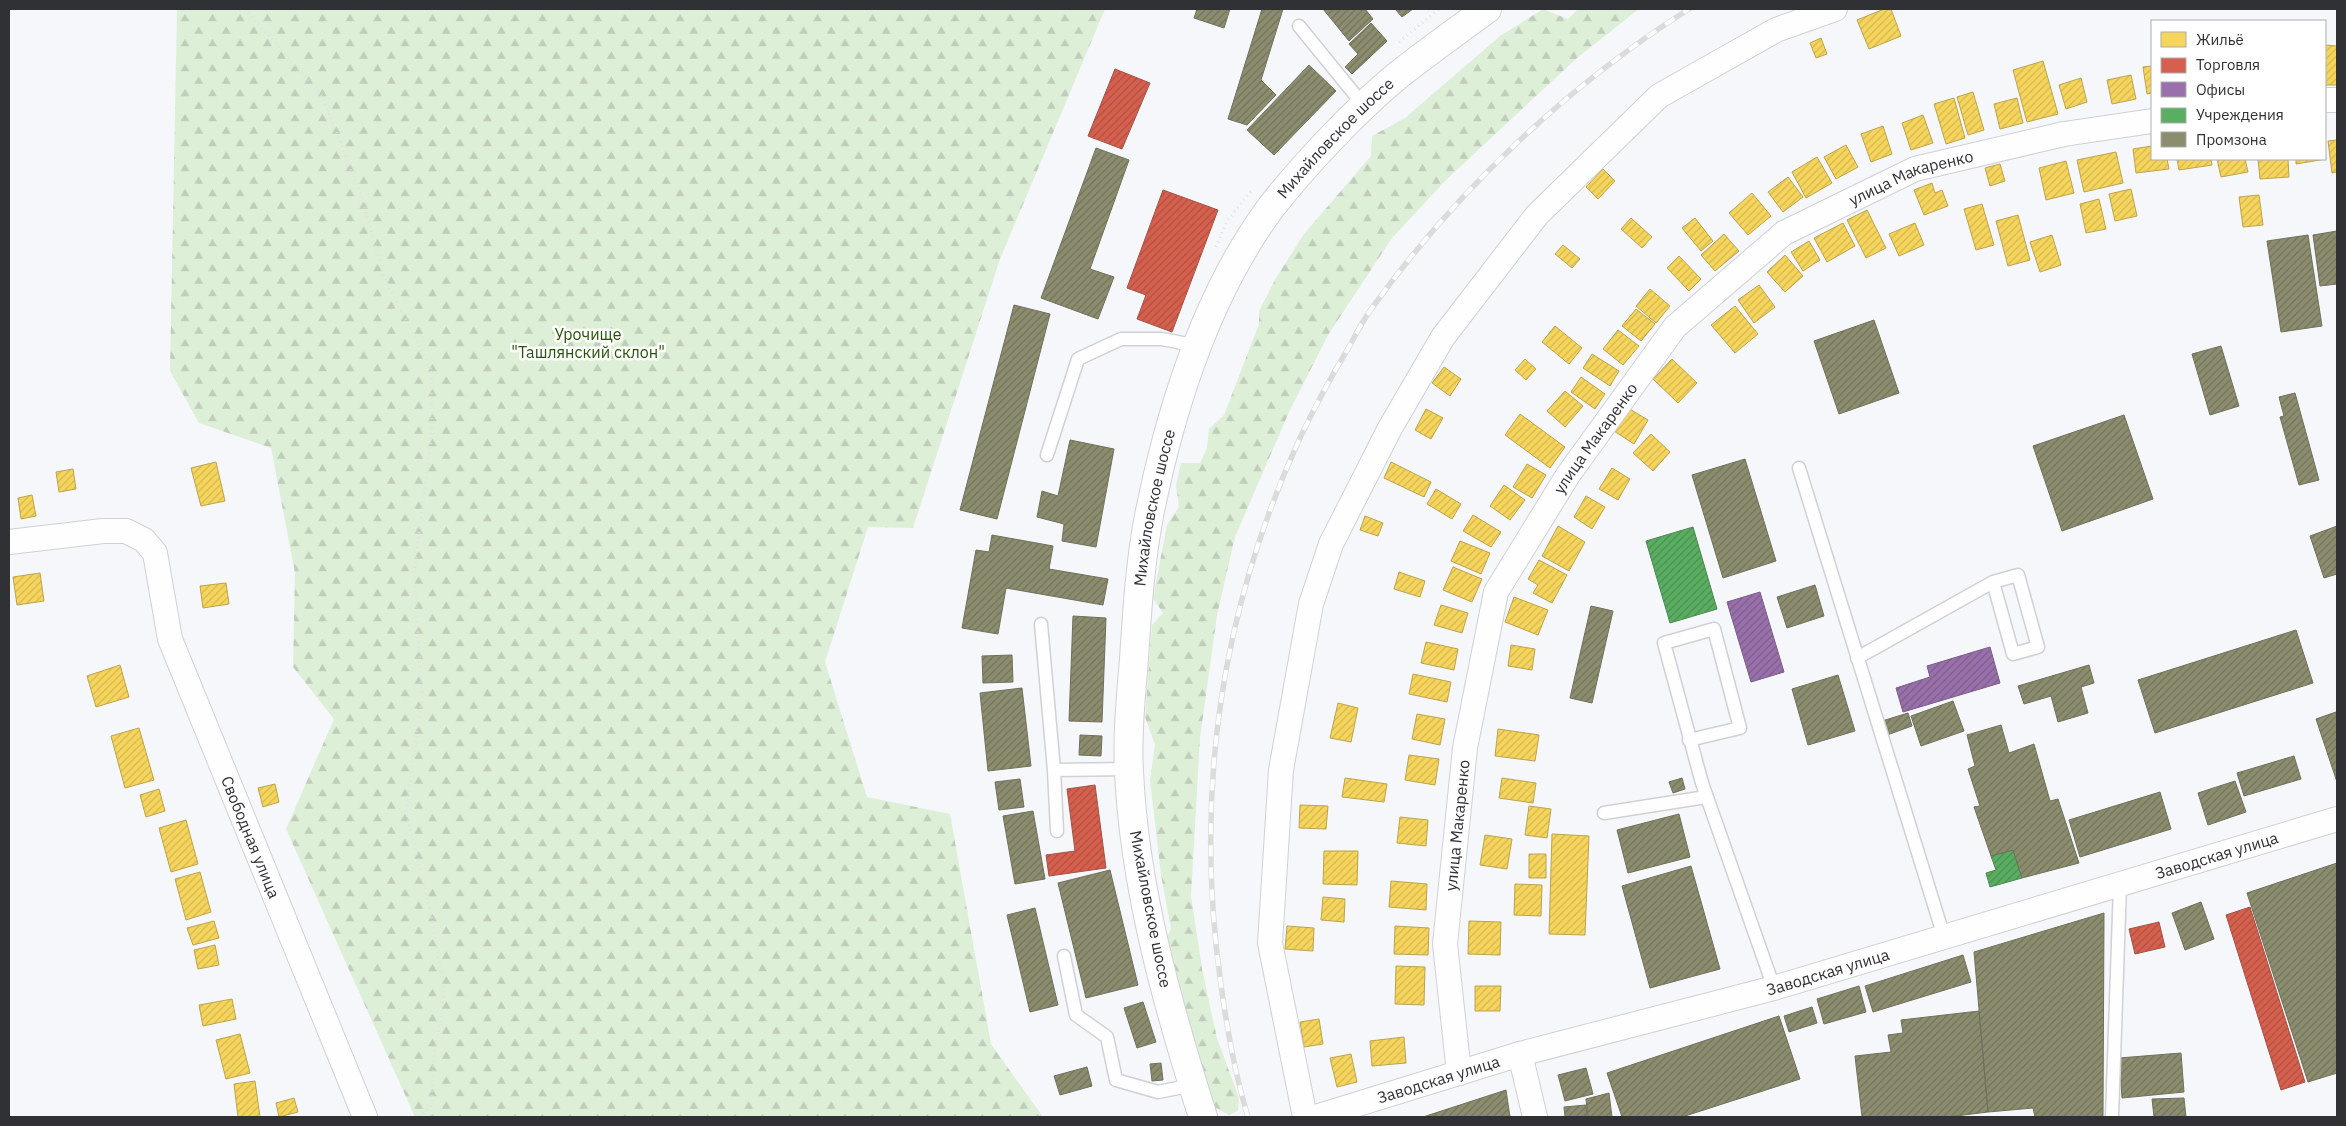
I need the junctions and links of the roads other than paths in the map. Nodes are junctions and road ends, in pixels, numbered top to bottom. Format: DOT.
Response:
graph roads {
  1 [pos="1487,9"];
  2 [pos="1835,9"];
  3 [pos="1299,26"];
  4 [pos="1365,107"];
  5 [pos="2151,121"];
  6 [pos="1198,346"];
  7 [pos="1047,455"];
  8 [pos="1799,468"];
  9 [pos="9,542"];
  10 [pos="1993,582"];
  11 [pos="1041,624"];
  12 [pos="1857,658"];
  13 [pos="1689,740"];
  14 [pos="1054,770"];
  15 [pos="1129,770"];
  16 [pos="1706,797"];
  17 [pos="1604,812"];
  18 [pos="2337,819"];
  19 [pos="1057,831"];
  20 [pos="2120,885"];
  21 [pos="1944,937"];
  22 [pos="1064,956"];
  23 [pos="1774,988"];
  24 [pos="1520,1054"];
  25 [pos="1459,1073"];
  26 [pos="1193,1085"];
  27 [pos="365,1117"];
  28 [pos="1203,1117"];
  29 [pos="1305,1117"];
  30 [pos="1316,1117"];
  31 [pos="1535,1117"];
  32 [pos="2112,1117"];
  1 -- 4 [label="main road, Михайловское шоссе"];
  2 -- 29 [label="street"];
  3 -- 4 [label="lane"];
  4 -- 6 [label="main road, Михайловское шоссе"];
  5 -- 25 [label="street, улица Макаренко"];
  6 -- 7 [label="lane"];
  6 -- 15 [label="main road, Михайловское шоссе"];
  8 -- 12 [label="lane"];
  9 -- 27 [label="street, Свободная улица"];
  10 -- 10 [label="lane"];
  10 -- 12 [label="lane"];
  11 -- 14 [label="lane"];
  12 -- 21 [label="lane"];
  13 -- 13 [label="lane"];
  13 -- 16 [label="lane"];
  14 -- 15 [label="lane"];
  14 -- 19 [label="lane"];
  15 -- 26 [label="main road, Михайловское шоссе"];
  16 -- 17 [label="lane"];
  16 -- 23 [label="lane"];
  18 -- 20 [label="street, Заводская улица"];
  20 -- 21 [label="street, Заводская улица"];
  20 -- 32 [label="lane"];
  21 -- 23 [label="street, Заводская улица"];
  22 -- 26 [label="lane"];
  23 -- 24 [label="street, Заводская улица"];
  24 -- 25 [label="street, Заводская улица"];
  24 -- 31 [label="street"];
  25 -- 30 [label="street, Заводская улица"];
  26 -- 28 [label="main road, Михайловское шоссе"];
}
